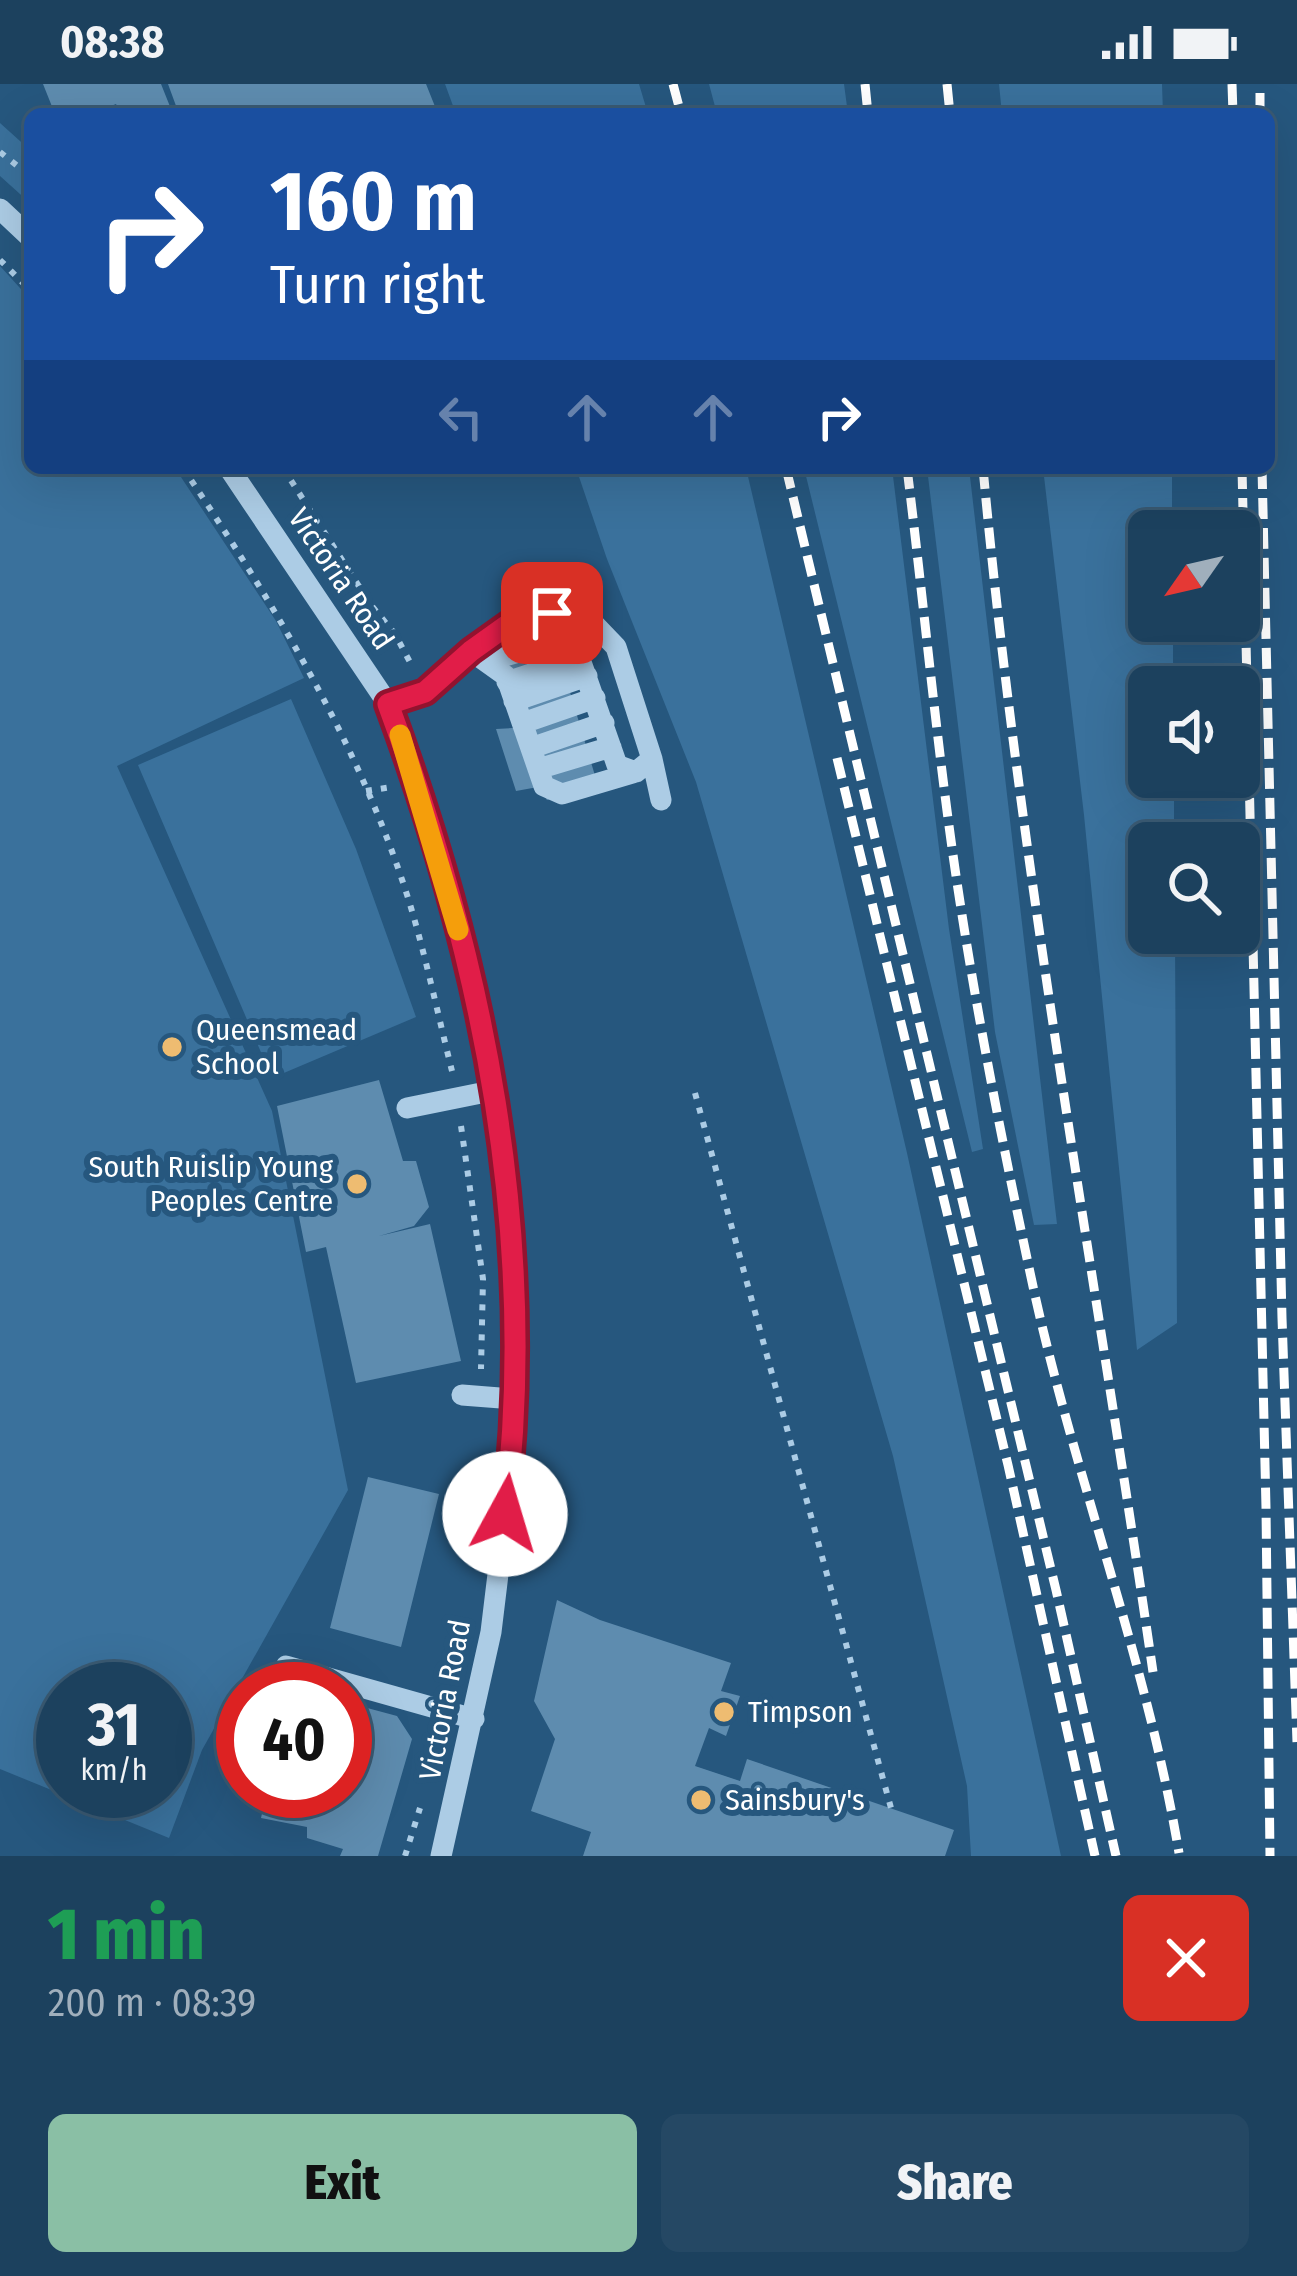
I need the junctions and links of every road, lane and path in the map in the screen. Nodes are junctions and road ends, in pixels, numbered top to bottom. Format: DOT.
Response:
graph roads {
  1 [pos="0,152"];
  2 [pos="24,171"];
  3 [pos="0,209"];
  4 [pos="24,231"];
  5 [pos="0,260"];
  6 [pos="24,284"];
  7 [pos="187,474"];
  8 [pos="233,474"];
  9 [pos="287,474"];
  10 [pos="479,656"];
  11 [pos="581,668"];
  12 [pos="425,692"];
  13 [pos="511,692"];
  14 [pos="595,698"];
  15 [pos="388,704"];
  16 [pos="523,723"];
  17 [pos="604,723"];
  18 [pos="611,747"];
  19 [pos="535,758"];
  20 [pos="644,766"];
  21 [pos="661,800"];
  22 [pos="496,1090"];
  23 [pos="695,1094"];
  24 [pos="458,1098"];
  25 [pos="407,1108"];
  26 [pos="471,1396"];
  27 [pos="514,1399"];
  28 [pos="372,1690"];
  29 [pos="474,1719"];
  30 [pos="891,1808"];
  31 [pos="441,1856"];
  1 -- 2 [label="path"];
  3 -- 4 [label="street"];
  5 -- 6 [label="path"];
  7 -- 24 [label="path"];
  8 -- 15 [label="street, Victoria Road"];
  9 -- 12 [label="path"];
  10 -- 11 [label="street"];
  10 -- 12 [label="street"];
  10 -- 13 [label="street"];
  10 -- 20 [label="street"];
  11 -- 13 [label="street"];
  11 -- 14 [label="street"];
  12 -- 15 [label="street"];
  13 -- 16 [label="street"];
  14 -- 16 [label="street"];
  14 -- 17 [label="street"];
  15 -- 22 [label="street, Victoria Road"];
  16 -- 19 [label="street"];
  17 -- 18 [label="street"];
  17 -- 19 [label="street"];
  18 -- 19 [label="street"];
  18 -- 20 [label="street"];
  19 -- 20 [label="street"];
  20 -- 21 [label="street"];
  22 -- 24 [label="street"];
  22 -- 27 [label="street, Victoria Road"];
  23 -- 30 [label="path"];
  24 -- 25 [label="street"];
  24 -- 26 [label="path"];
  26 -- 27 [label="street"];
  27 -- 29 [label="street, Victoria Road"];
  28 -- 29 [label="street"];
  29 -- 31 [label="street, Victoria Road"];
}
